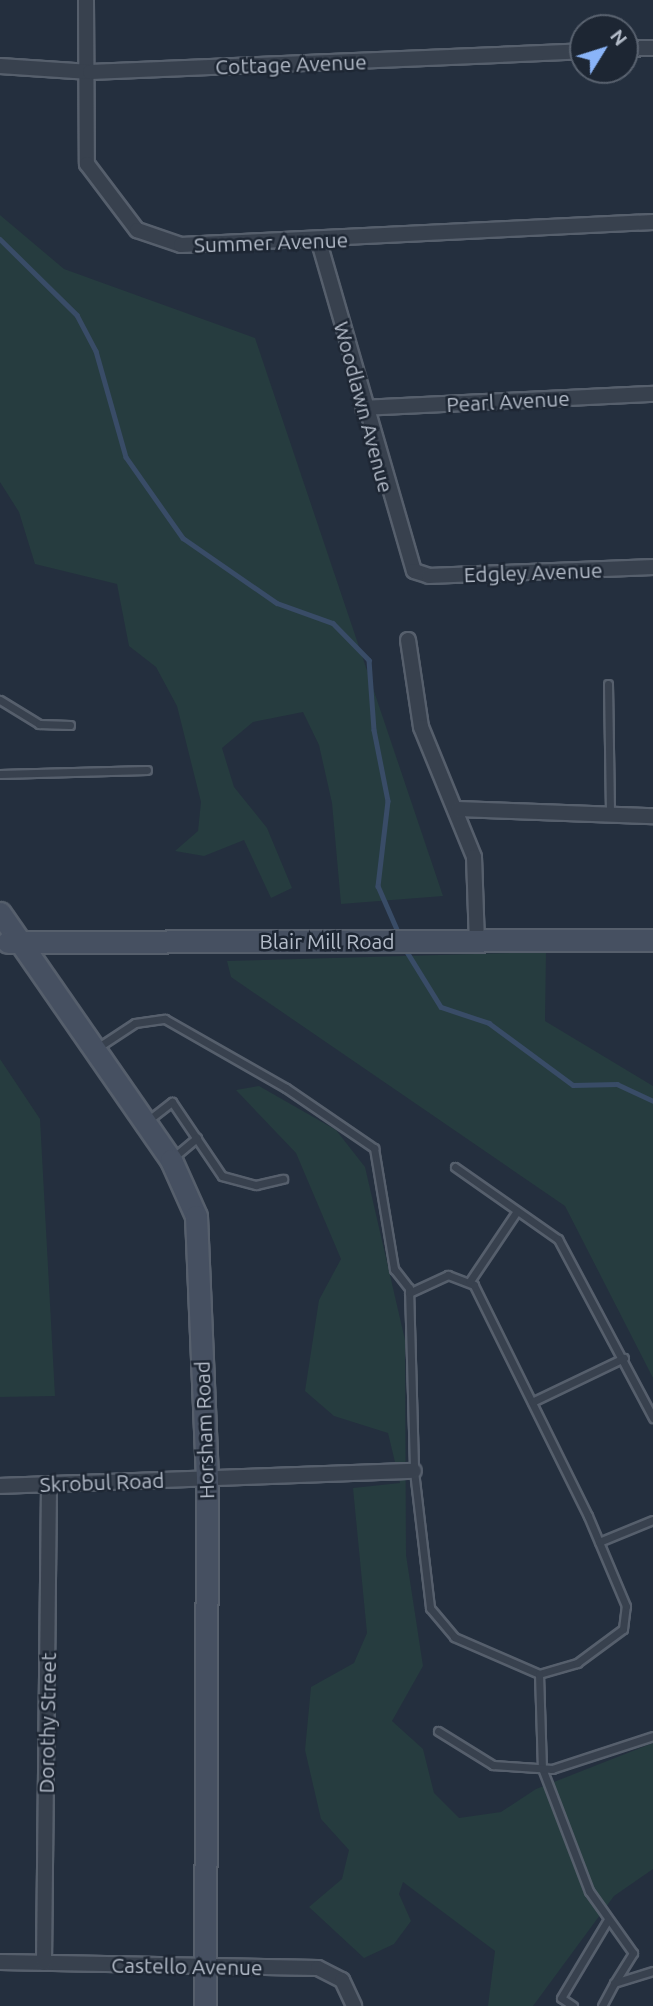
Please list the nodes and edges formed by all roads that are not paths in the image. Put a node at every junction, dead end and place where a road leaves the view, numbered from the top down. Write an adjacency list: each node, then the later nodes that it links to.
1 (86, 0): 4 (street, Summer Avenue)
2 (569, 52): 4 (street, Cottage Avenue)
3 (0, 66): 4 (street, Cottage Avenue)
4 (90, 72): 6 (street, Summer Avenue)
5 (653, 222): 6 (street, Summer Avenue)
6 (319, 242): 8 (street, Woodlawn Avenue)
7 (653, 394): 8 (street, Pearl Avenue)
8 (363, 408): 10 (street, Woodlawn Avenue)
9 (653, 567): 10 (street, Edgley Avenue)
10 (414, 571)
11 (408, 640): 17 (street)
12 (608, 684): 18 (lane)
13 (0, 700): 14 (lane)
14 (70, 725)
15 (147, 770): 16 (lane)
16 (0, 774)
17 (458, 809): 18 (street); 23 (street)
18 (610, 814): 19 (street)
19 (653, 816)
20 (0, 913): 22 (street, Horsham Road)
21 (653, 940): 23 (street, Blair Mill Road)
22 (8, 942): 23 (street, Blair Mill Road); 24 (street, Horsham Road)
23 (477, 944)
24 (93, 1051): 25 (street, Horsham Road); 32 (lane)
25 (145, 1122): 26 (lane); 27 (street, Horsham Road)
26 (197, 1139): 27 (lane); 29 (lane)
27 (171, 1160): 37 (street, Horsham Road)
28 (455, 1167): 30 (lane)
29 (283, 1179)
30 (517, 1211): 31 (lane); 33 (lane)
31 (470, 1281): 32 (lane); 34 (lane)
32 (409, 1293): 36 (lane)
33 (624, 1358): 34 (lane); 35 (lane)
34 (531, 1402): 41 (lane)
35 (653, 1418)
36 (414, 1471): 37 (street, Skrobul Road); 42 (lane)
37 (207, 1478): 38 (street, Skrobul Road); 49 (street, Horsham Road)
38 (49, 1484): 39 (street, Skrobul Road); 48 (street, Dorothy Street)
39 (0, 1486)
40 (653, 1520): 41 (lane)
41 (599, 1542): 42 (lane)
42 (539, 1674): 45 (lane)
43 (438, 1731): 45 (lane)
44 (653, 1737): 45 (lane)
45 (542, 1768): 46 (lane)
46 (607, 1921): 51 (lane); 54 (lane)
47 (0, 1962): 48 (street, Castello Avenue)
48 (44, 1963): 49 (street, Castello Avenue)
49 (204, 1968): 52 (street, Horsham Road); 53 (street, Castello Avenue)
50 (653, 1971): 51 (lane)
51 (614, 1983): 55 (lane)
52 (205, 2006)
53 (354, 2006)
54 (573, 2006)
55 (602, 2006)

